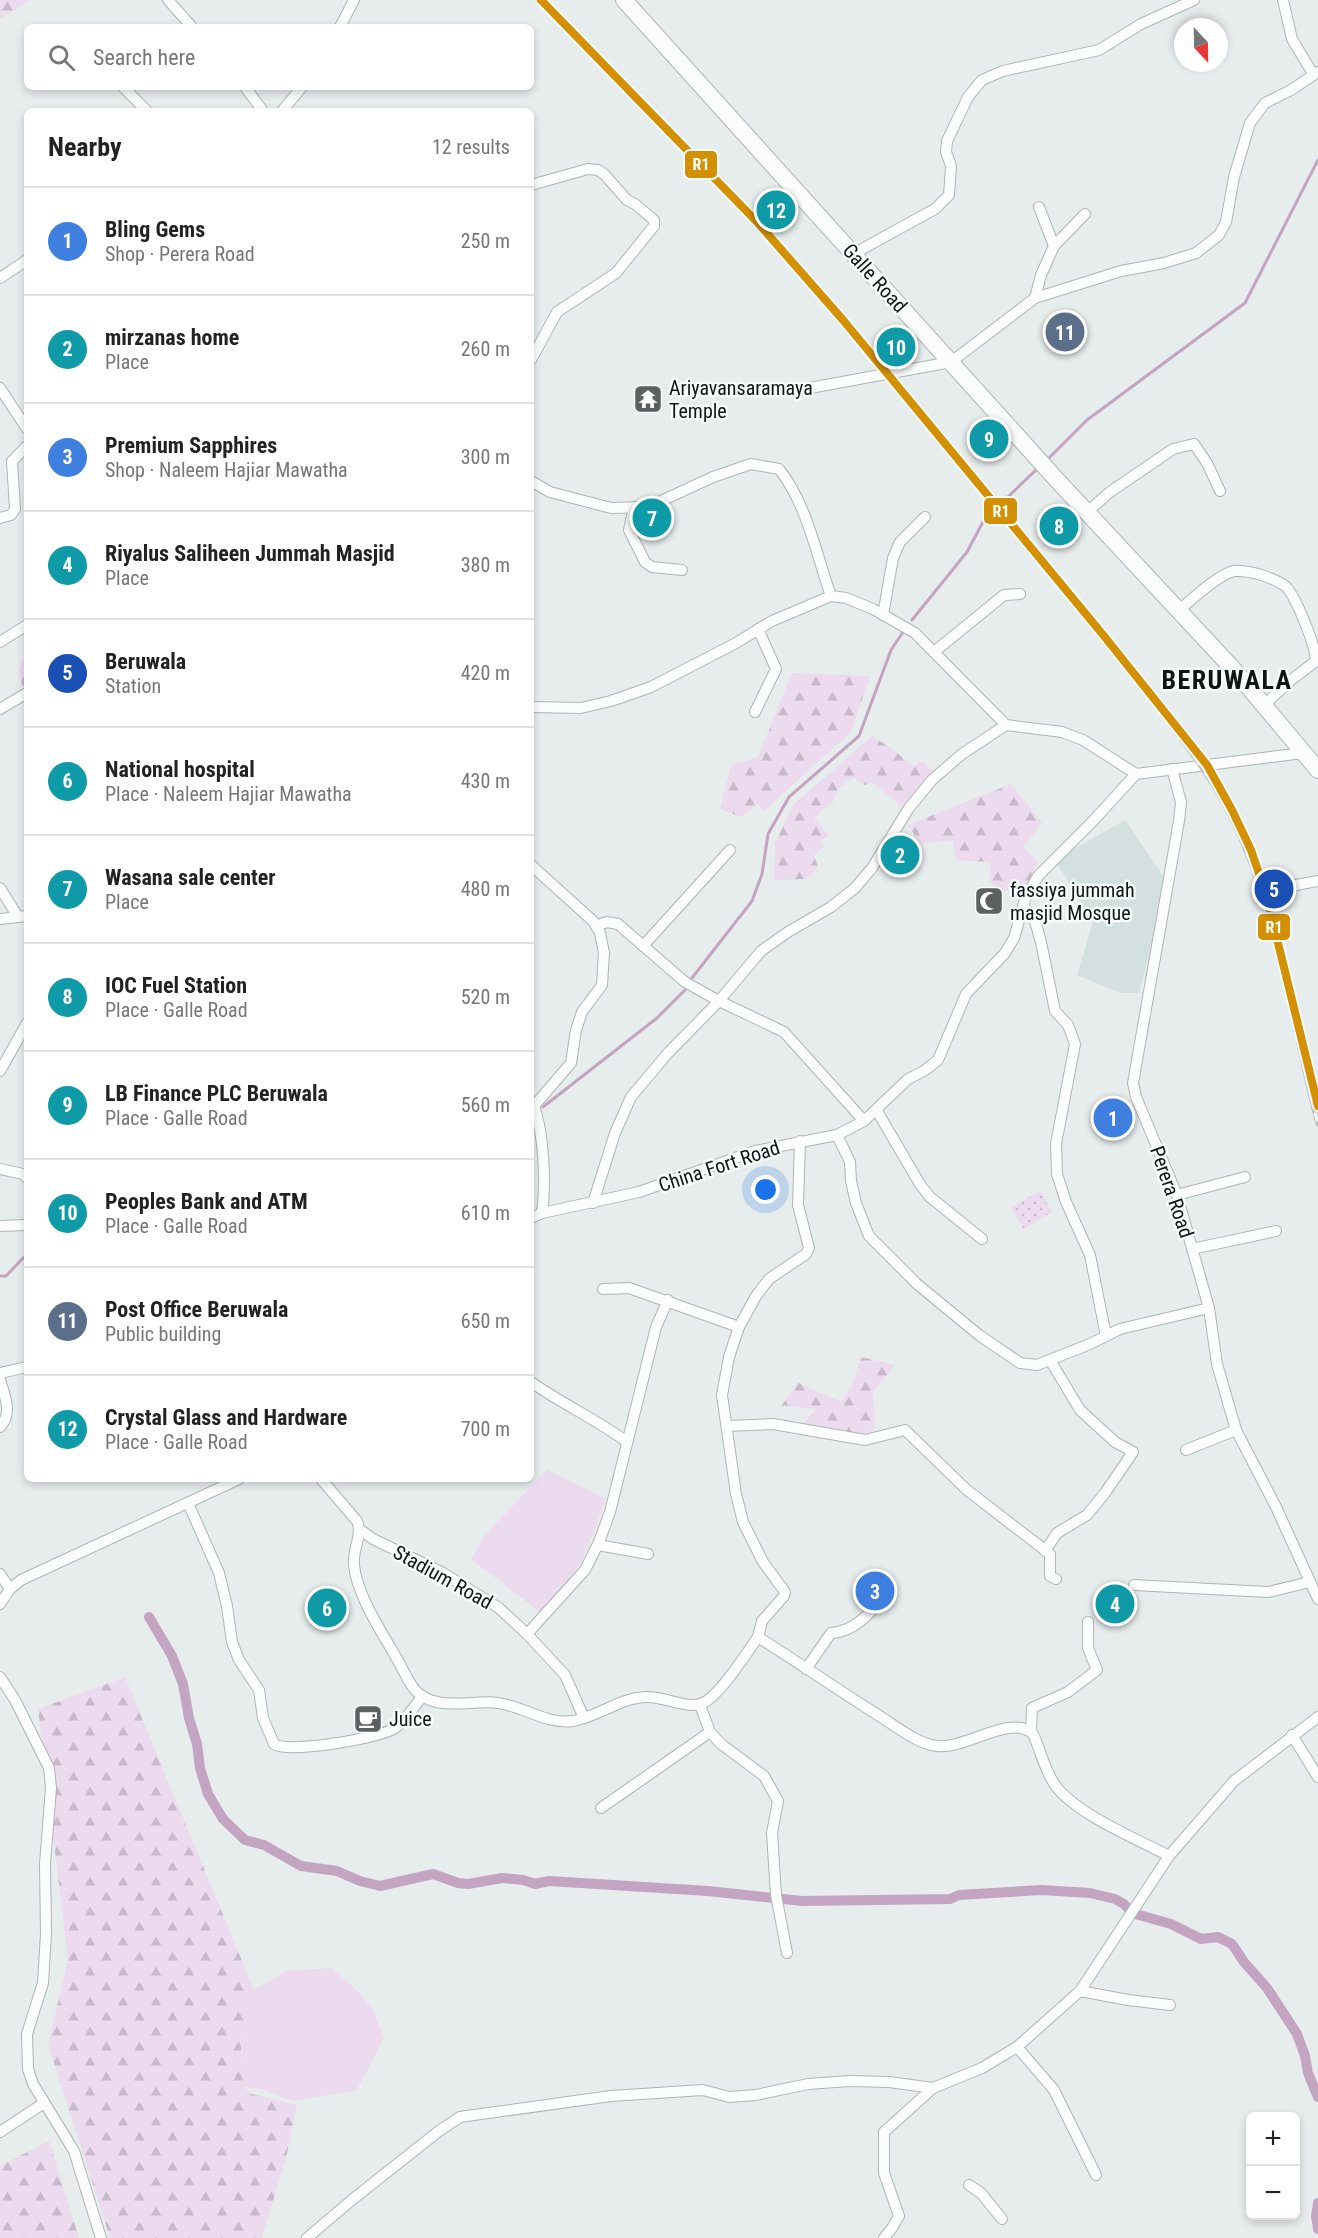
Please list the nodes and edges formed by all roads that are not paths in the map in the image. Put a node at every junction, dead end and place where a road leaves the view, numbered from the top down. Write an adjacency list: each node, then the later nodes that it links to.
1 (168, 0): 6 (street)
2 (354, 0): 7 (street)
3 (624, 0): 19 (highway, Galle Road)
4 (1194, 0): 19 (street)
5 (1283, 0): 8 (street)
6 (189, 24)
7 (342, 24)
8 (1316, 73): 22 (street)
9 (126, 90): 12 (street)
10 (247, 90): 13 (street)
11 (300, 90): 14 (street)
12 (144, 108)
13 (261, 108)
14 (284, 108)
15 (534, 184): 23 (street)
16 (1039, 207): 18 (street)
17 (1085, 214): 18 (street)
18 (1054, 246): 22 (street)
19 (853, 254): 24 (highway, Galle Road)
20 (24, 262): 21 (street)
21 (0, 278)
22 (1035, 298): 24 (street)
23 (534, 354)
24 (951, 362): 26 (street); 32 (highway, Galle Road)
25 (0, 388): 27 (street)
26 (799, 390)
27 (24, 424)
28 (24, 449): 34 (street)
29 (534, 483): 31 (street)
30 (1220, 491): 32 (street)
31 (634, 507): 35 (street); 37 (street)
32 (1087, 512): 38 (highway, Galle Road)
33 (925, 517): 39 (street)
34 (0, 518)
35 (682, 570)
36 (1020, 594): 43 (street)
37 (831, 596): 39 (street); 41 (street)
38 (1178, 610): 45 (highway, Galle Road); 45 (street)
39 (884, 615): 43 (street)
40 (24, 627): 42 (street)
41 (758, 629): 46 (street); 48 (street)
42 (0, 642)
43 (934, 652): 49 (street)
44 (24, 695): 47 (street)
45 (1264, 705): 50 (highway, Galle Road)
46 (534, 707)
47 (0, 709)
48 (755, 712)
49 (1006, 724): 53 (street); 64 (street)
50 (1303, 753): 51 (street); 52 (highway, Galle Road)
51 (1172, 770): 53 (street); 76 (street, Perera Road)
52 (1318, 770)
53 (1136, 774): 59 (street, China Fort Road)
54 (730, 850): 63 (street)
55 (534, 868): 62 (street)
56 (1318, 880): 57 (street)
57 (1291, 886)
58 (0, 888): 60 (street)
59 (1023, 906): 69 (street, China Fort Road); 89 (street)
60 (22, 916): 61 (street)
61 (0, 919)
62 (596, 926): 63 (street); 67 (street)
63 (643, 946): 64 (street)
64 (719, 1001): 70 (street); 77 (street)
65 (24, 1028): 66 (street)
66 (0, 1071)
67 (534, 1104)
68 (534, 1110): 78 (street)
69 (877, 1111): 70 (street, China Fort Road); 83 (street)
70 (864, 1121): 71 (street, China Fort Road)
71 (837, 1135): 72 (street, China Fort Road); 90 (street)
72 (800, 1142): 77 (street, China Fort Road); 88 (street)
73 (0, 1169): 74 (street)
74 (24, 1175)
75 (1245, 1177): 76 (street)
76 (1178, 1195): 84 (street, Perera Road)
77 (592, 1203): 78 (street, China Fort Road)
78 (542, 1213): 79 (street, China Fort Road)
79 (534, 1217)
80 (0, 1226): 81 (street)
81 (24, 1226)
82 (1276, 1230): 84 (street)
83 (982, 1239)
84 (1192, 1249): 87 (street, Perera Road)
85 (603, 1288): 86 (street)
86 (668, 1300): 88 (street); 98 (street)
87 (1209, 1308): 89 (street); 97 (street, Perera Road)
88 (739, 1327): 95 (street)
89 (1106, 1336): 90 (street)
90 (1050, 1359): 105 (street)
91 (24, 1368): 92 (street)
92 (0, 1373)
93 (0, 1380): 96 (street)
94 (534, 1384): 98 (street)
95 (727, 1426): 105 (street); 117 (street)
96 (0, 1427)
97 (1236, 1430): 99 (street); 109 (street, Perera Road)
98 (627, 1442): 104 (street)
99 (1186, 1450)
100 (233, 1482): 102 (street)
101 (324, 1482): 103 (street)
102 (188, 1503): 112 (street); 120 (street)
103 (359, 1529): 116 (street, Stadium Road); 120 (street)
104 (598, 1545): 106 (street); 116 (street)
105 (1045, 1551): 108 (street)
106 (648, 1554)
107 (0, 1574): 112 (street)
108 (1056, 1579)
109 (1310, 1582): 110 (street); 113 (street, Perera Road)
110 (1134, 1585)
111 (889, 1586): 118 (street)
112 (10, 1589): 114 (street)
113 (1318, 1599)
114 (0, 1604)
115 (1088, 1622): 124 (street)
116 (527, 1634): 123 (street, Stadium Road)
117 (758, 1637): 118 (street); 121 (street)
118 (806, 1669): 124 (street)
119 (0, 1677): 135 (street)
120 (423, 1696): 123 (street)
121 (700, 1705): 123 (street); 125 (street)
122 (1318, 1717): 126 (street)
123 (584, 1718)
124 (1031, 1731): 129 (street)
125 (710, 1732): 128 (street); 130 (street)
126 (1292, 1735): 127 (street); 129 (street)
127 (1318, 1777)
128 (600, 1808)
129 (1169, 1856): 131 (street)
130 (788, 1953)
131 (1080, 1991): 132 (street); 133 (street)
132 (1170, 2005)
133 (1017, 2047): 134 (street); 137 (street)
134 (933, 2088): 141 (street); 142 (street)
135 (44, 2103): 136 (street); 140 (street)
136 (0, 2132)
137 (1096, 2175)
138 (969, 2185): 139 (street)
139 (1002, 2219)
140 (101, 2238)
141 (308, 2238)
142 (884, 2238)

